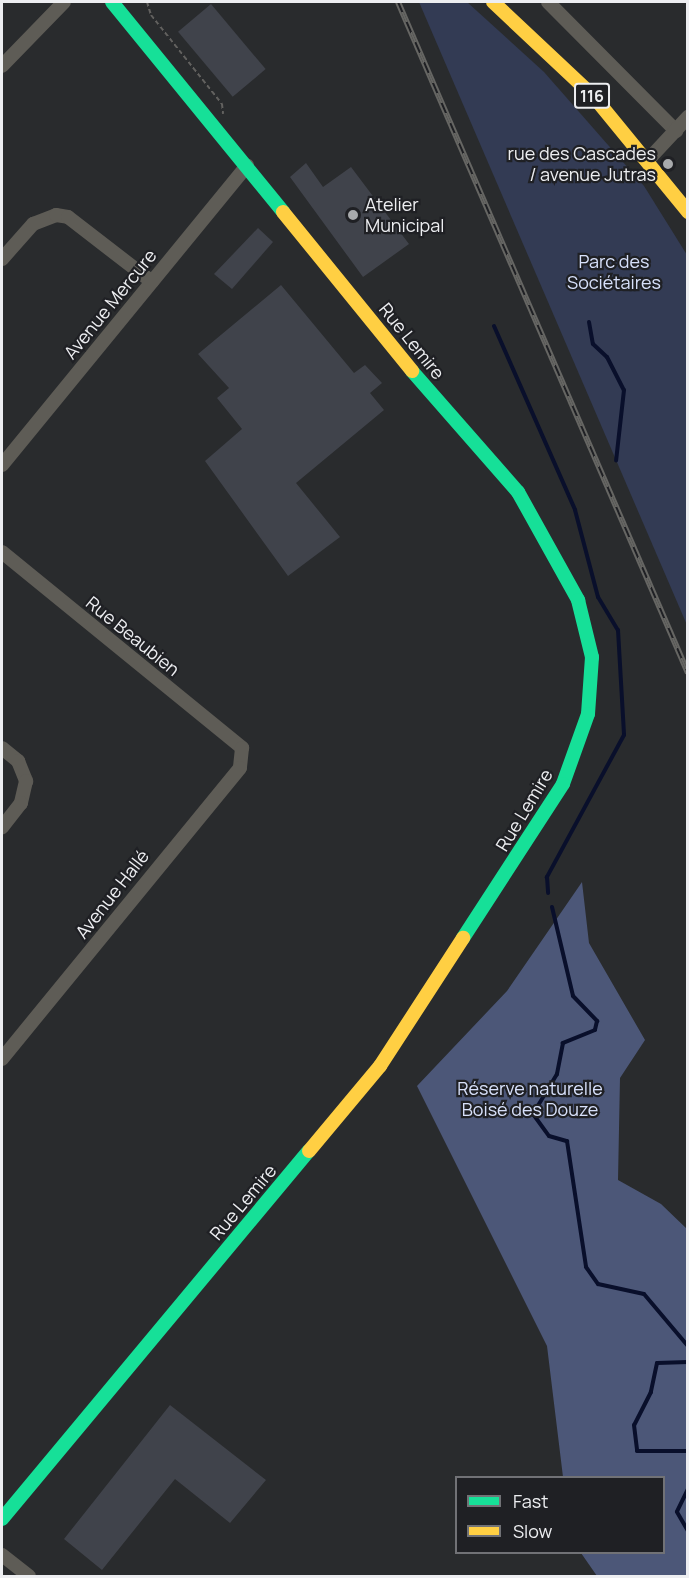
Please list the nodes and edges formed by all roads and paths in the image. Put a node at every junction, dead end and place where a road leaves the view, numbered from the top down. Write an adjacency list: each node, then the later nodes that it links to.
1 (64, 2): 6 (street)
2 (112, 2): 8 (street, Rue Lemire)
3 (147, 2): 8 (path)
4 (494, 2): 10 (street, 116)
5 (548, 2): 9 (street)
6 (2, 66)
7 (687, 117): 9 (street)
8 (216, 129): 11 (street, Rue Lemire)
9 (676, 131): 10 (street)
10 (648, 160): 12 (street, 116)
11 (247, 166): 14 (street, Avenue Mercure); 21 (street, Rue Lemire)
12 (687, 212)
13 (2, 259): 14 (street)
14 (152, 282): 15 (street, Avenue Mercure)
15 (2, 465)
16 (2, 552): 18 (street, Rue Beaubien)
17 (2, 748): 19 (street)
18 (242, 748): 20 (street, Avenue Hallé)
19 (2, 827)
20 (2, 1059)
21 (2, 1519)
22 (2, 1555): 23 (street)
23 (29, 1576)

